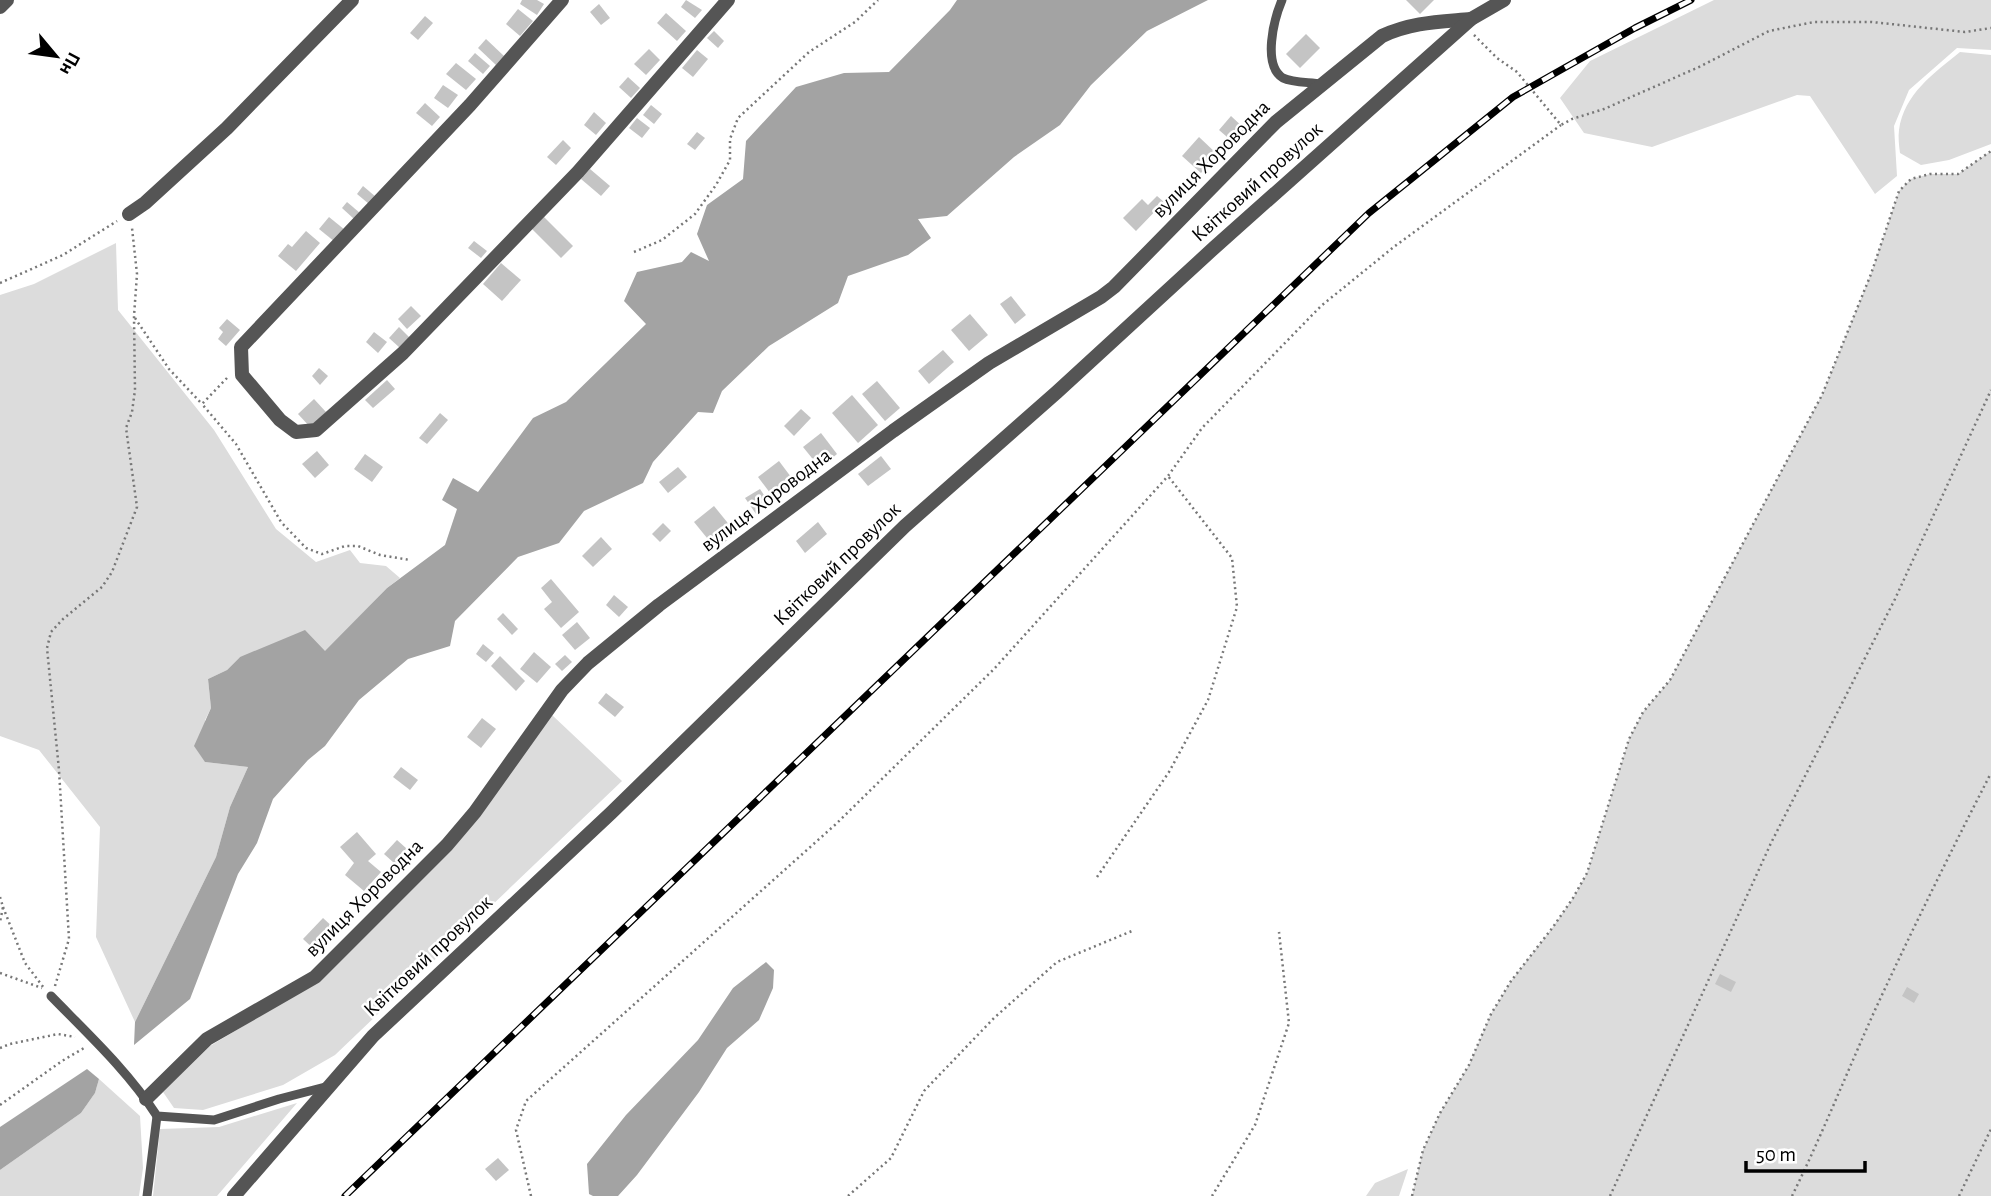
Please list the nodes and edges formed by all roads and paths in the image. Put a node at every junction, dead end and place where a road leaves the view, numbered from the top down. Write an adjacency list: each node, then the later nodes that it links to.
1 (7, 0): 8 (street)
2 (352, 0): 14 (street)
3 (562, 0): 18 (street)
4 (728, 0): 18 (street)
5 (878, 0): 15 (path)
6 (1282, 0): 11 (lane)
7 (1504, 0): 9 (street, Квітковий провулок)
8 (0, 8)
9 (1468, 22): 11 (street, вулиця Хороводна); 12 (path); 34 (street, Квітковий провулок)
10 (1991, 28): 12 (path)
11 (1321, 84): 35 (street, вулиця Хороводна)
12 (1561, 125): 21 (path)
13 (1991, 151): 44 (path)
14 (129, 214): 16 (path); 17 (path)
15 (634, 252)
16 (0, 283)
17 (134, 316): 20 (path); 31 (path)
18 (241, 363): 20 (path)
19 (1991, 390): 45 (path)
20 (202, 404): 22 (path)
21 (1168, 475): 24 (path); 41 (path)
22 (411, 560)
23 (1991, 773): 46 (path)
24 (1097, 877)
25 (0, 897): 26 (path)
26 (3, 907): 27 (path); 30 (path)
27 (0, 922)
28 (1132, 931): 42 (path)
29 (1279, 932): 43 (path)
30 (0, 973)
31 (51, 996): 32 (lane)
32 (95, 1042): 33 (path); 35 (lane); 36 (path)
33 (0, 1048)
34 (329, 1086): 37 (lane); 40 (street, Квітковий провулок)
35 (146, 1099): 37 (lane)
36 (0, 1105)
37 (157, 1116): 39 (lane)
38 (1991, 1129): 47 (path)
39 (146, 1196)
40 (234, 1196)
41 (531, 1196)
42 (848, 1196)
43 (1212, 1196)
44 (1412, 1196)
45 (1610, 1196)
46 (1792, 1196)
47 (1959, 1196)

